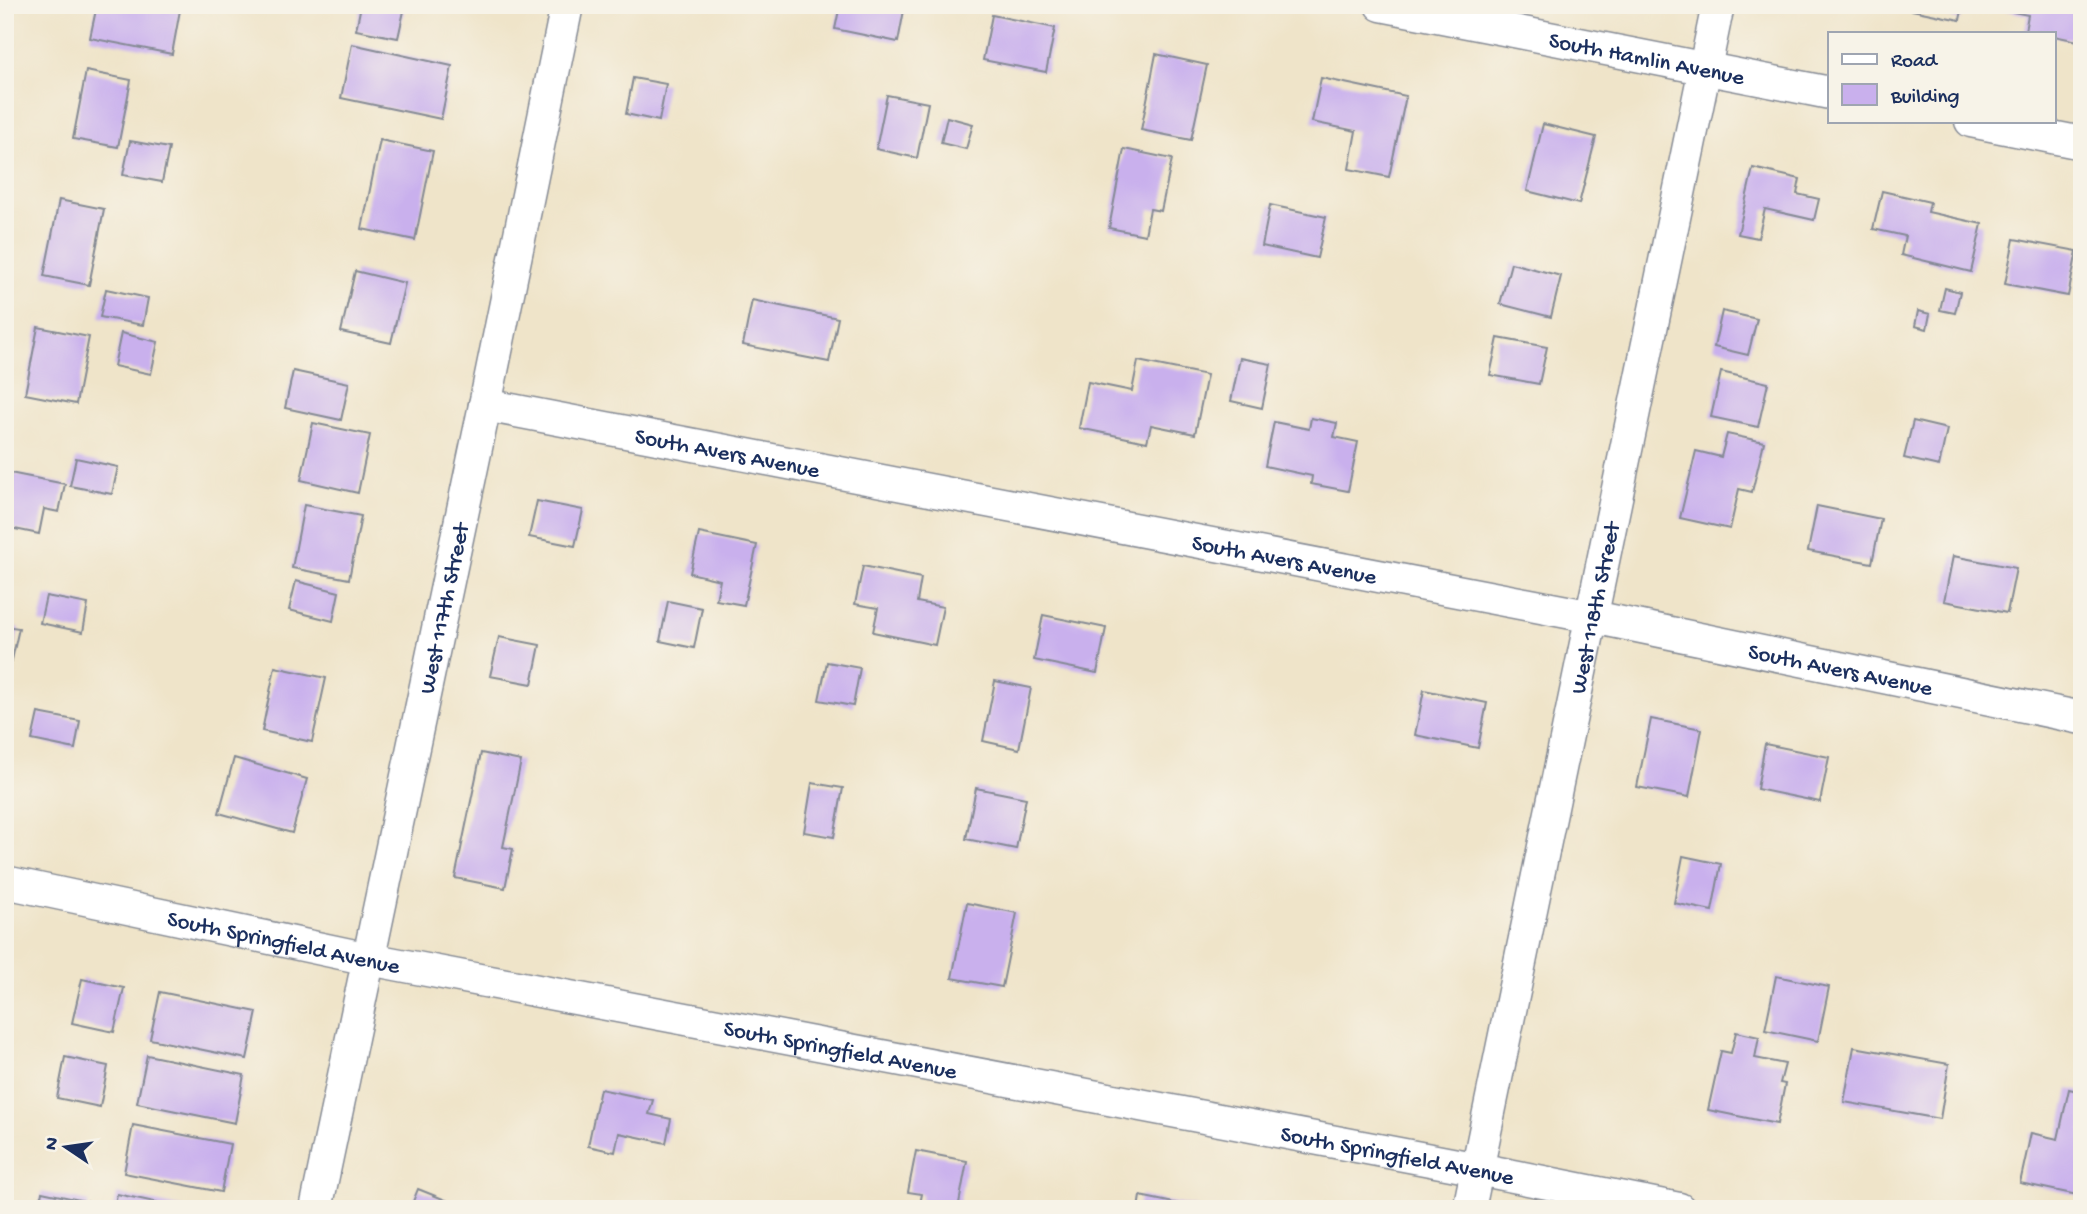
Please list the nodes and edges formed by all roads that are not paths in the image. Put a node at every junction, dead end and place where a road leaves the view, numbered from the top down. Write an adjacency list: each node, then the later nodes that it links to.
1 (567, 5): 8 (street, West 117th Street)
2 (1381, 5): 4 (street, South Hamlin Avenue)
3 (1718, 5): 4 (street, West 118th Street)
4 (1705, 68): 5 (street, South Hamlin Avenue); 9 (street, West 118th Street)
5 (1828, 93)
6 (1976, 122): 7 (street)
7 (2082, 143)
8 (485, 405): 9 (street, South Avers Avenue); 12 (street, West 117th Street)
9 (1593, 617): 10 (street, South Avers Avenue); 13 (street, West 118th Street)
10 (2082, 718)
11 (5, 882): 12 (street, South Springfield Avenue)
12 (369, 959): 13 (street, South Springfield Avenue); 14 (street, West 117th Street)
13 (1478, 1168): 15 (street, West 118th Street); 16 (street, South Springfield Avenue)
14 (316, 1209)
15 (1469, 1209)
16 (1678, 1209)

